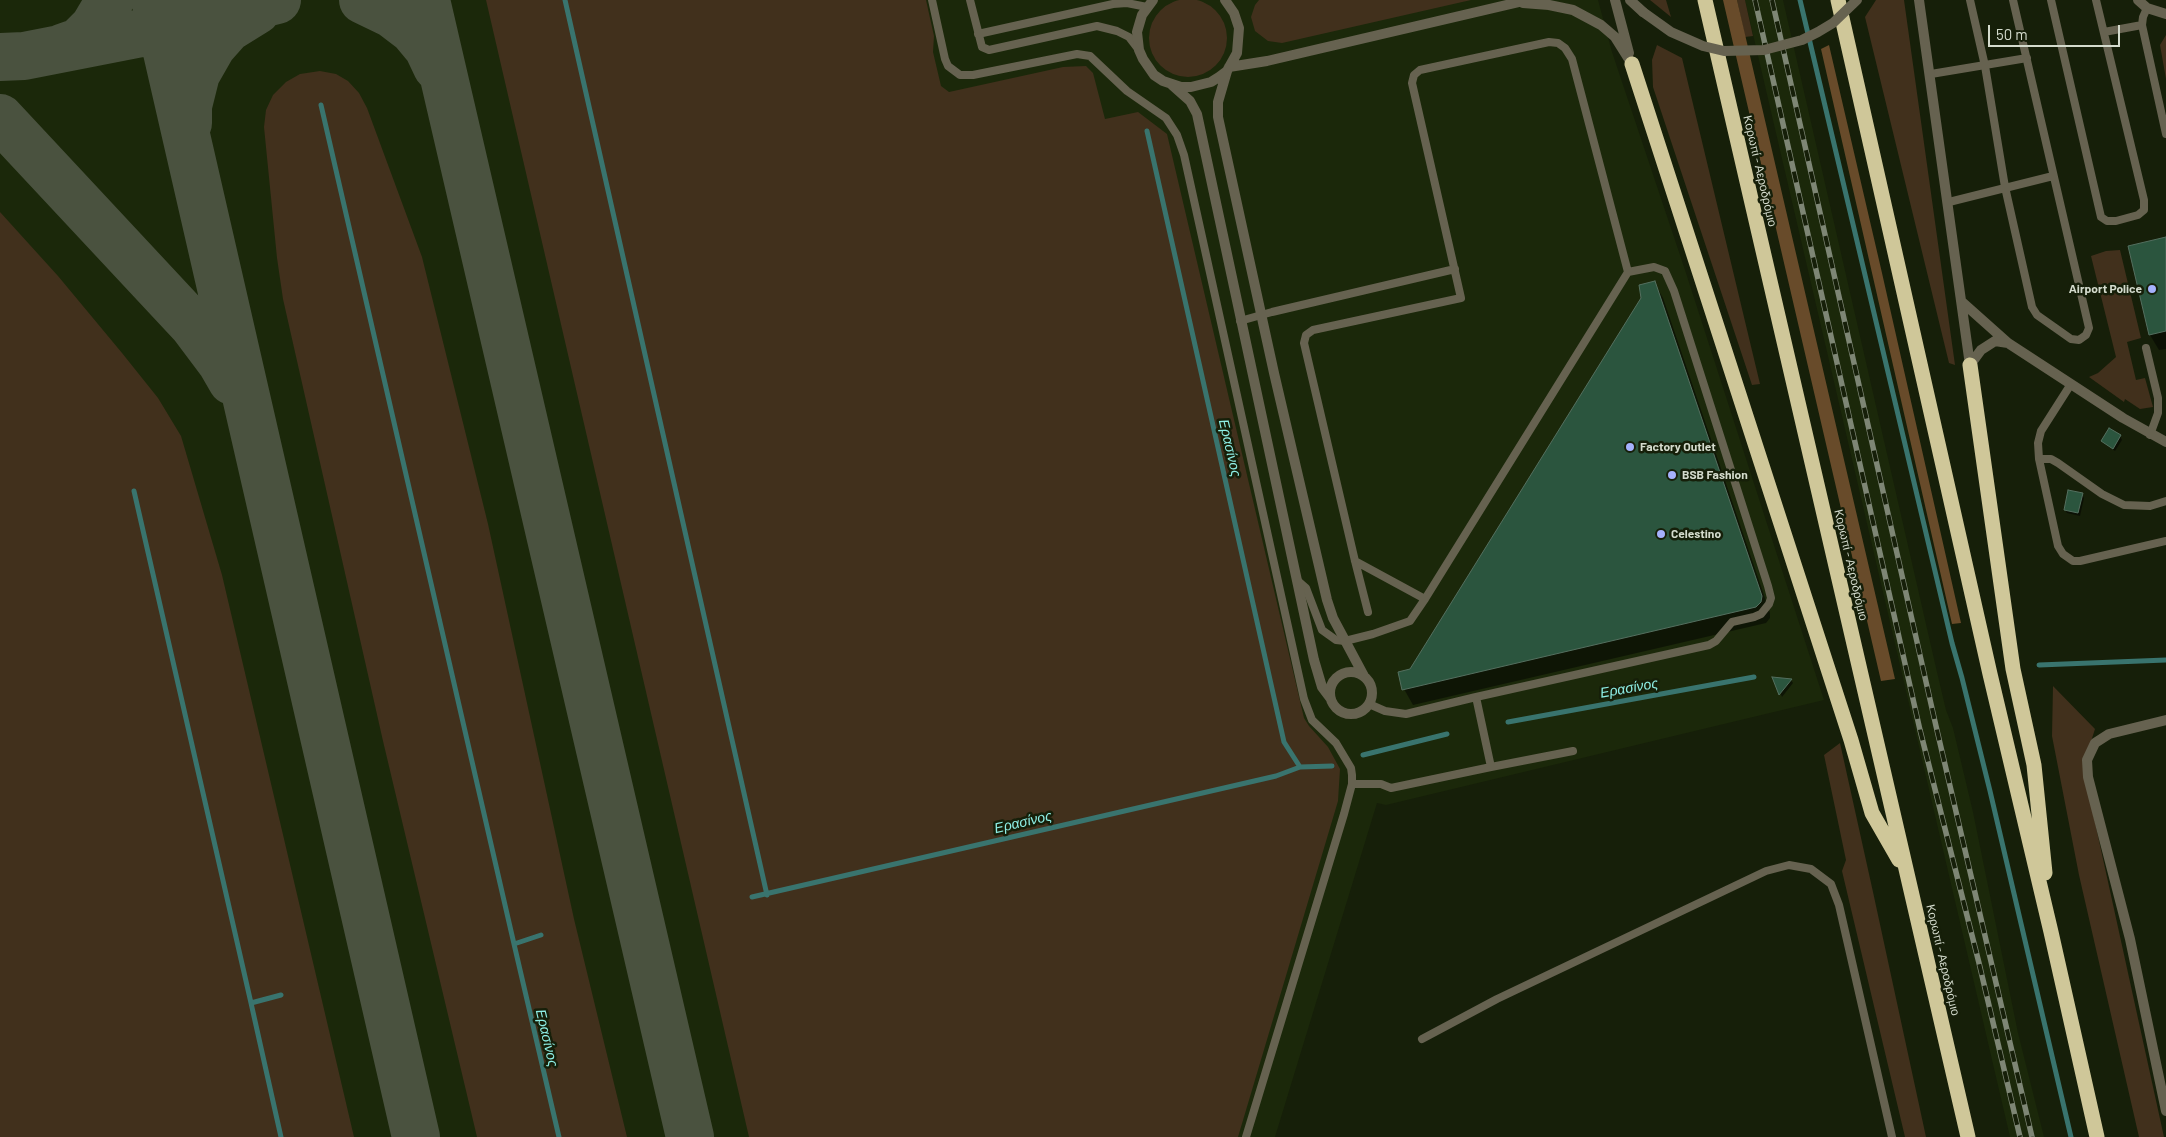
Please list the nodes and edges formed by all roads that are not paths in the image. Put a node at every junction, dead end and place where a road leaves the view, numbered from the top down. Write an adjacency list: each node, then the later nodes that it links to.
1 (932, 0): 59 (lane)
2 (970, 0): 21 (lane)
3 (1225, 0): 26 (street)
4 (1615, 0): 24 (street)
5 (1630, 0): 8 (street, bridge)
6 (1705, 0): 60 (highway, Κορωπί - Αεροδρόμιο)
7 (1838, 0): 61 (highway)
8 (1857, 0)
9 (1919, 0): 27 (street)
10 (1970, 0): 25 (lane)
11 (2013, 0): 23 (lane)
12 (2051, 0): 20 (lane)
13 (2096, 0): 20 (lane)
14 (2138, 0): 17 (street)
15 (1525, 1): 24 (street); 26 (street)
16 (1150, 3): 21 (lane); 22 (street)
17 (2147, 8): 18 (street); 19 (lane)
18 (2166, 14)
19 (2142, 25): 20 (lane); 29 (lane)
20 (2104, 32)
21 (978, 34): 22 (lane)
22 (1139, 50): 28 (street)
23 (2027, 58): 25 (lane); 30 (lane)
24 (1632, 64): 60 (highway)
25 (1985, 66): 27 (lane); 31 (lane)
26 (1228, 69): 28 (street); 36 (street)
27 (1930, 74): 32 (street)
28 (1172, 84): 37 (street)
29 (2166, 134)
30 (2053, 176): 31 (lane); 31 (lane)
31 (2005, 187): 32 (lane)
32 (1949, 202): 35 (street)
33 (1454, 269): 34 (lane); 36 (lane); 47 (lane)
34 (1628, 272): 49 (lane); 53 (lane)
35 (1962, 302): 38 (street); 40 (street)
36 (1262, 314): 37 (lane); 51 (street)
37 (1240, 321): 48 (street)
38 (2008, 343): 40 (street); 41 (street)
39 (2146, 348): 42 (lane)
40 (1970, 365): 61 (highway)
41 (2071, 384): 42 (street); 44 (lane)
42 (2150, 435): 43 (street)
43 (2166, 442)
44 (2040, 459): 45 (lane); 46 (lane)
45 (2166, 501)
46 (2166, 541)
47 (1355, 561): 49 (lane); 50 (lane)
48 (1298, 581): 51 (lane); 54 (street)
49 (1425, 599): 51 (lane)
50 (1368, 612)
51 (1345, 641): 52 (street)
52 (1364, 676): 54 (street); 55 (street)
53 (1476, 698): 55 (lane); 58 (lane)
54 (1331, 699): 55 (street)
55 (1369, 704)
56 (2166, 720): 63 (street)
57 (1573, 751): 58 (lane)
58 (1491, 767): 59 (lane)
59 (1352, 784): 64 (lane)
60 (1908, 876): 66 (highway, Κορωπί - Αεροδρόμιο)
61 (2051, 932): 67 (highway)
62 (1422, 1039): 65 (lane)
63 (2166, 1111)
64 (1246, 1137)
65 (1892, 1137)
66 (1968, 1137)
67 (2097, 1137)

